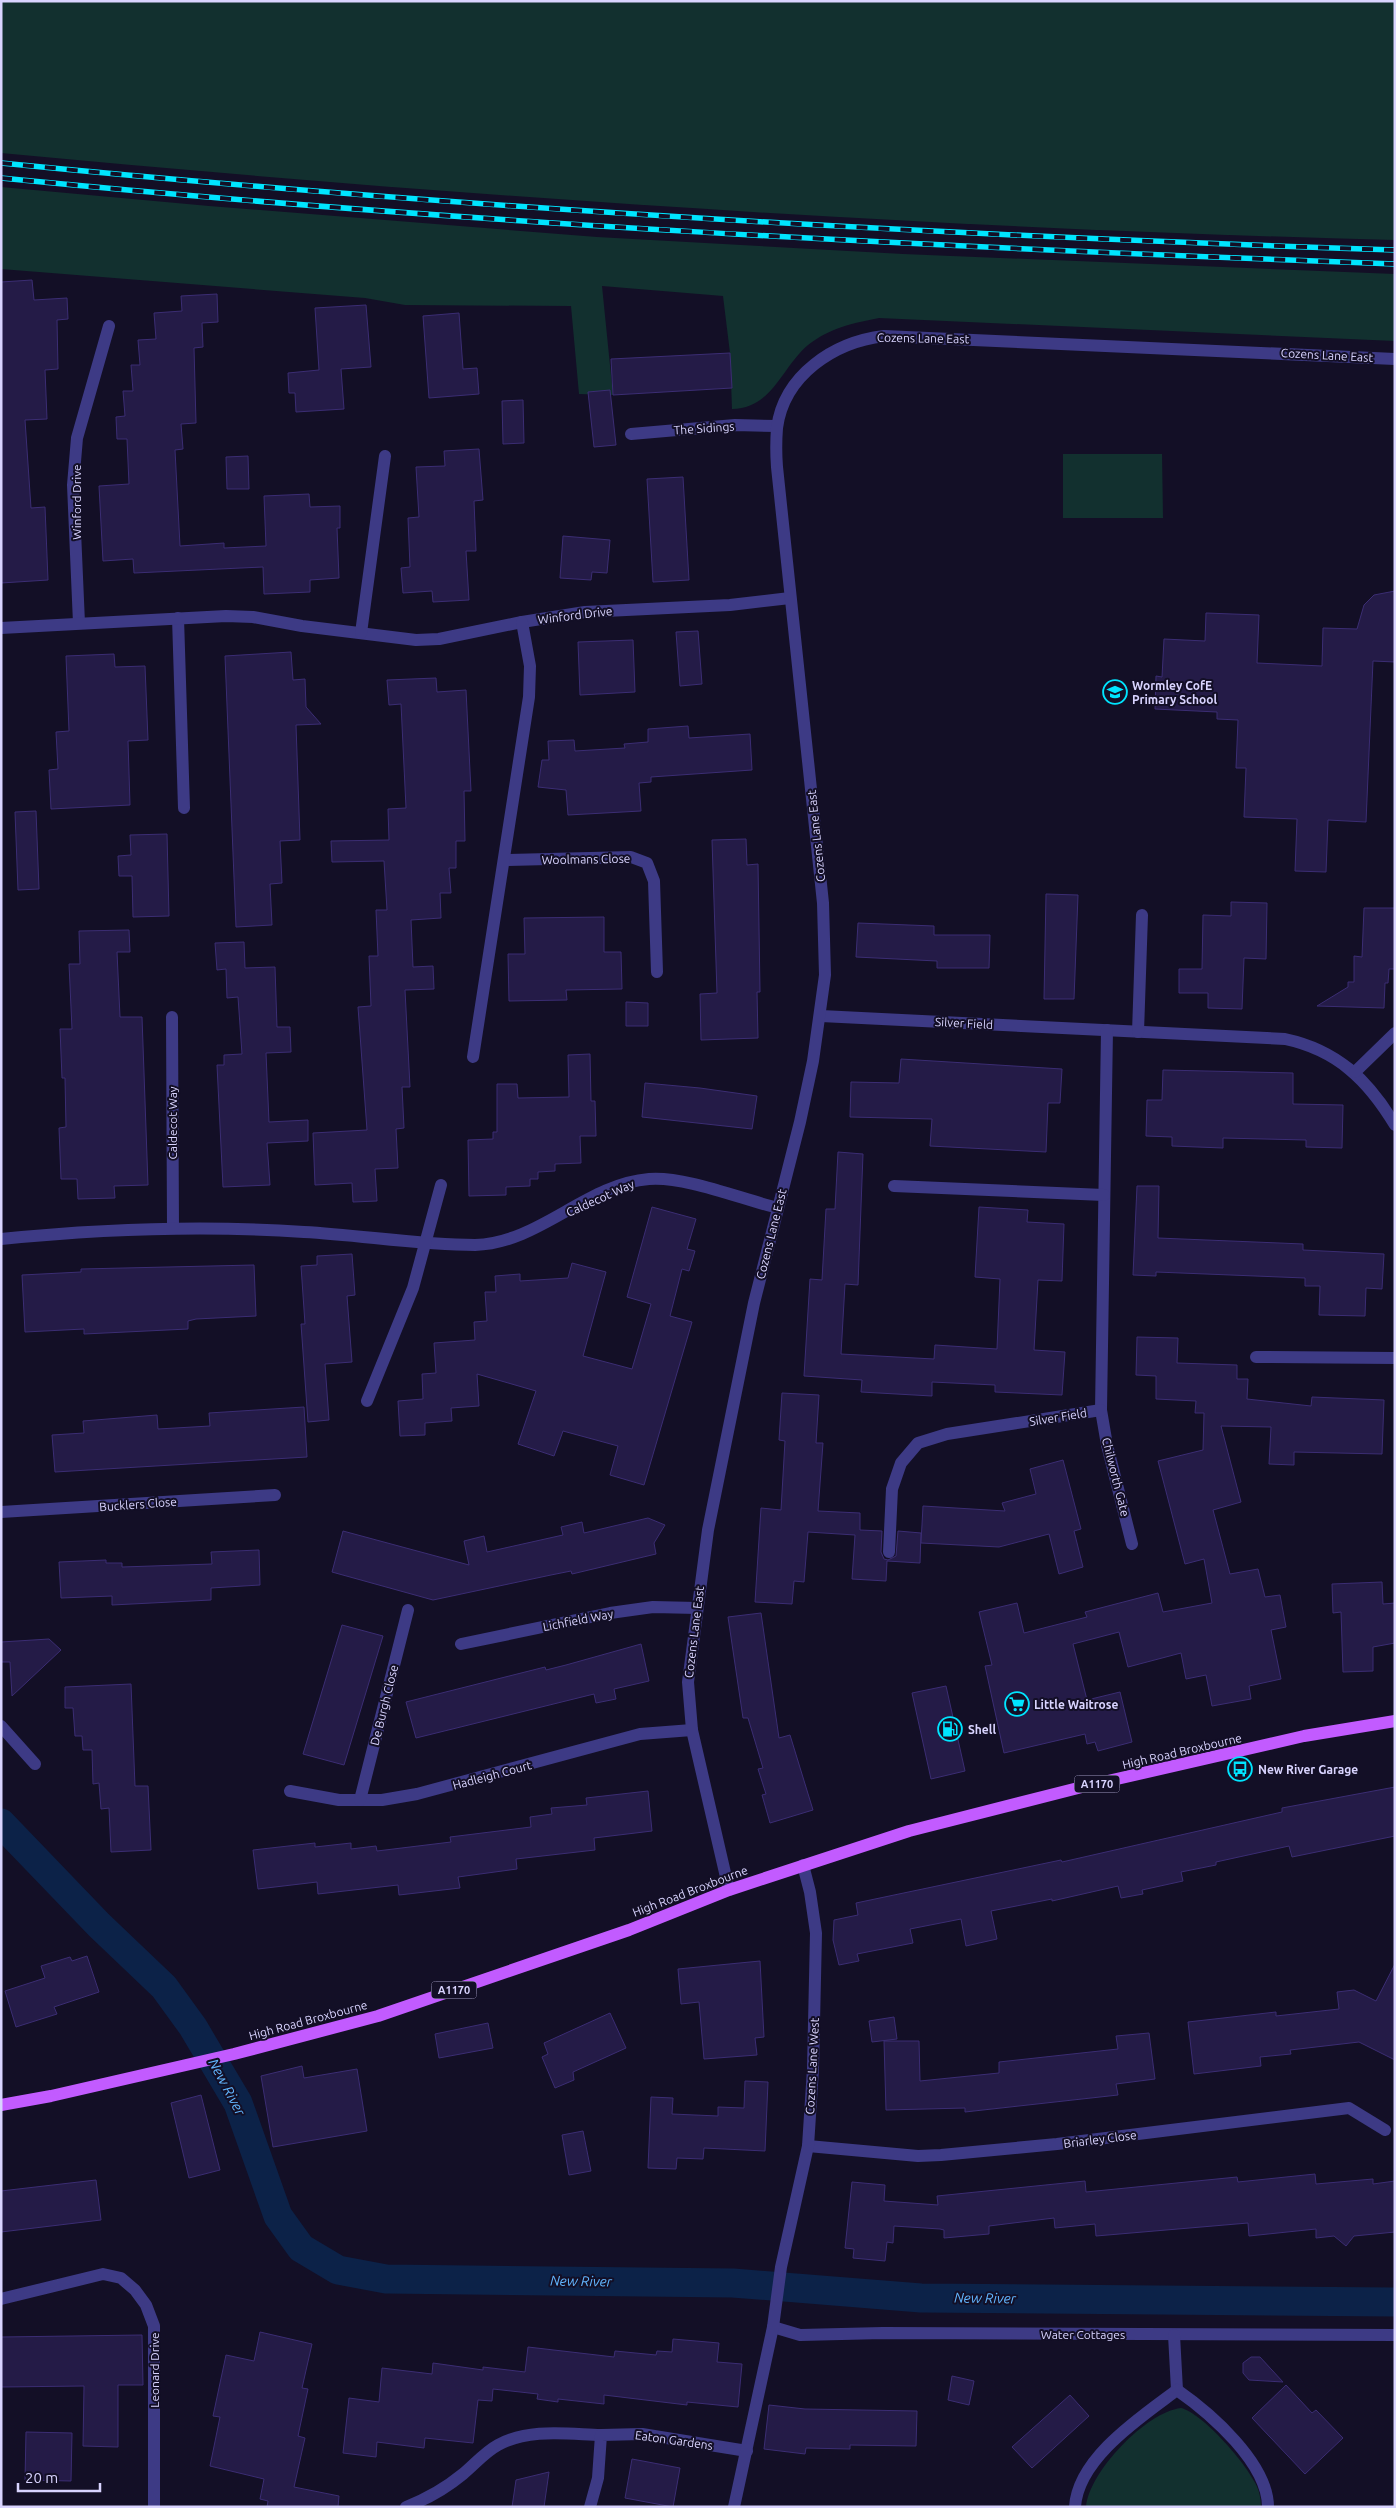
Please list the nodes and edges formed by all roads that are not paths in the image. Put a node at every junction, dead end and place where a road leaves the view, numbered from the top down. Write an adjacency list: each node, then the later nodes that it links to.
1 (108, 326): 9 (street, Winford Drive)
2 (1395, 359): 3 (street, Cozens Lane East)
3 (777, 426): 4 (street, The Sidings); 6 (street, Cozens Lane East)
4 (631, 434)
5 (385, 456): 11 (street)
6 (790, 598): 8 (street, Winford Drive); 16 (street, Cozens Lane East)
7 (178, 618): 9 (street, Winford Drive); 11 (street, Winford Drive); 12 (street)
8 (522, 622): 11 (street, Winford Drive); 13 (street)
9 (79, 623): 10 (street, Winford Drive)
10 (1, 628)
11 (362, 633)
12 (184, 808)
13 (504, 860): 15 (street, Woolmans Close); 21 (street)
14 (1142, 916): 19 (street)
15 (657, 972)
16 (821, 1016): 18 (street, Silver Field); 27 (street, Cozens Lane East)
17 (172, 1017): 28 (street, Caldecot Way)
18 (1107, 1030): 19 (street, Silver Field); 26 (street, Silver Field)
19 (1138, 1032): 22 (street, Silver Field)
20 (1395, 1033): 22 (street)
21 (473, 1056)
22 (1355, 1072): 23 (street, Silver Field)
23 (1395, 1125)
24 (441, 1185): 30 (street)
25 (894, 1186): 26 (street)
26 (1104, 1195): 34 (street, Silver Field)
27 (778, 1208): 30 (street, Caldecot Way); 39 (street, Cozens Lane East)
28 (173, 1228): 29 (street, Caldecot Way); 30 (street, Caldecot Way)
29 (1, 1239)
30 (424, 1242): 33 (street)
31 (1256, 1357): 32 (street)
32 (1395, 1358)
33 (367, 1401)
34 (1102, 1410): 37 (street, Chilworth Gate); 38 (street, Silver Field)
35 (275, 1495): 36 (street, Bucklers Close)
36 (1, 1512)
37 (1132, 1544)
38 (889, 1552)
39 (696, 1608): 41 (street, Lichfield Way); 44 (street, Cozens Lane East)
40 (408, 1610): 47 (street, De Burgh Close)
41 (461, 1644)
42 (1395, 1721): 48 (main road, High Road Broxbourne / A1170)
43 (1, 1726): 45 (street)
44 (692, 1730): 47 (street, Hadleigh Court); 49 (street, Cozens Lane East)
45 (35, 1764)
46 (290, 1791): 47 (street, Hadleigh Court)
47 (360, 1800)
48 (803, 1865): 49 (main road, High Road Broxbourne / A1170); 52 (street, Cozens Lane West)
49 (729, 1890): 50 (main road, High Road Broxbourne / A1170)
50 (1, 2105)
51 (1385, 2130): 52 (street, Briarley Close)
52 (808, 2146): 54 (street, Cozens Lane West)
53 (1, 2299): 60 (street, Leonard Drive)
54 (774, 2327): 55 (street, Water Cottages); 59 (street)
55 (1174, 2335): 56 (street, Water Cottages); 57 (street)
56 (1395, 2335)
57 (1177, 2390): 64 (street); 65 (street)
58 (601, 2436): 59 (street, Eaton Gardens); 61 (street, Eaton Gardens); 62 (street)
59 (747, 2450): 63 (street)
60 (154, 2507)
61 (406, 2507)
62 (590, 2507)
63 (734, 2507)
64 (1075, 2507)
65 (1268, 2507)

